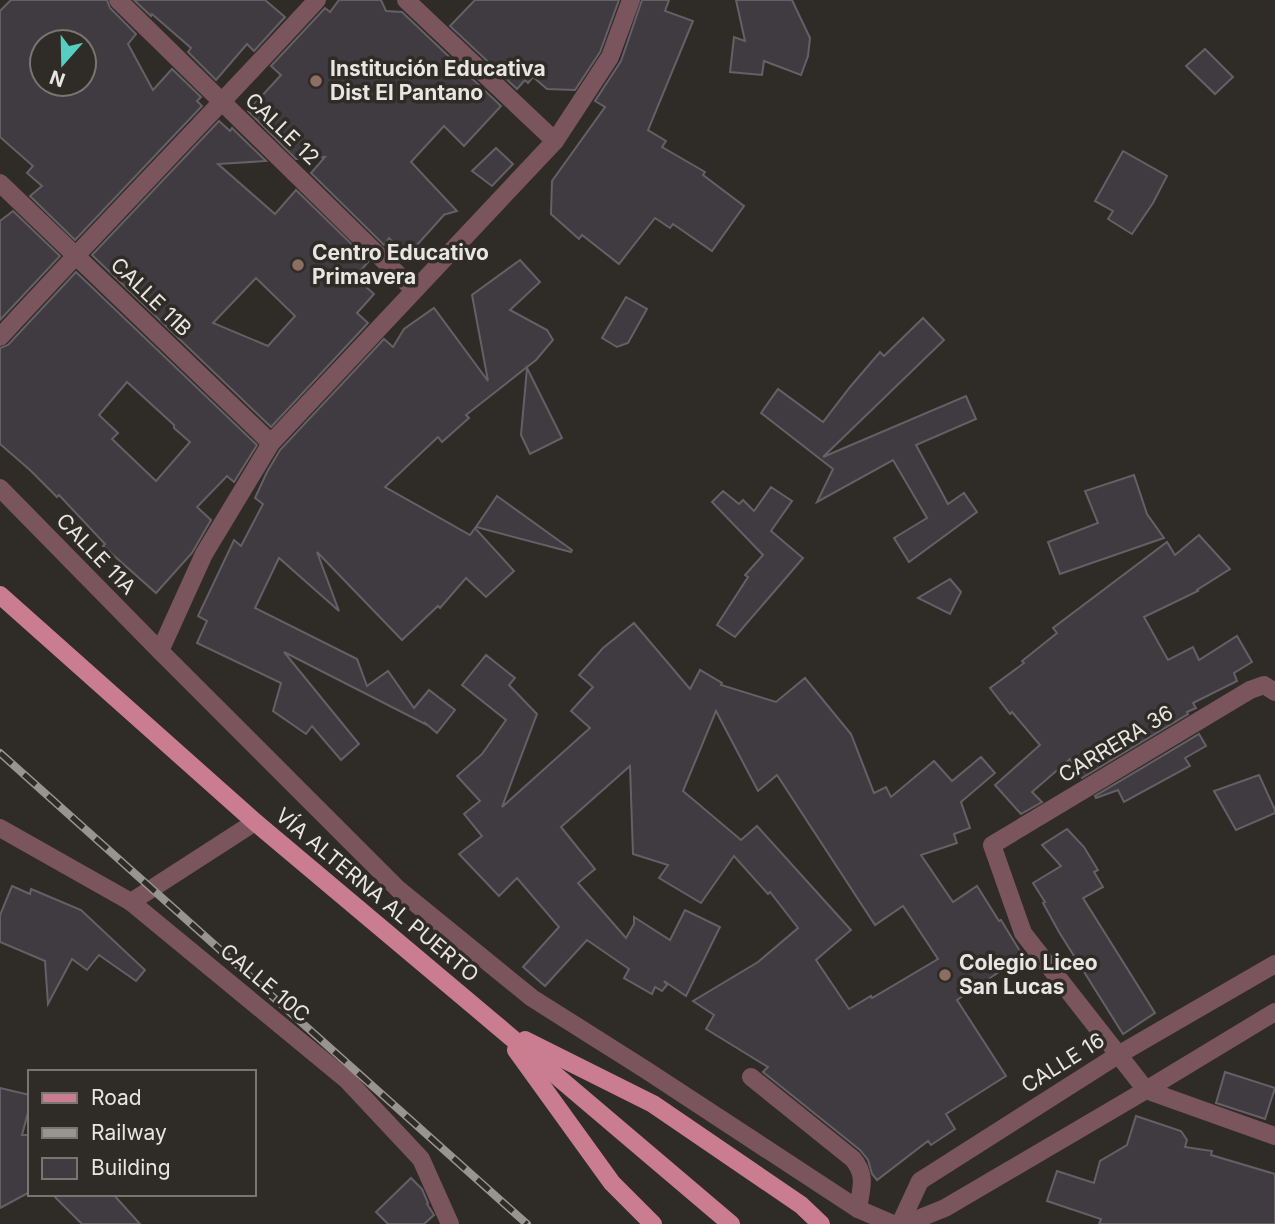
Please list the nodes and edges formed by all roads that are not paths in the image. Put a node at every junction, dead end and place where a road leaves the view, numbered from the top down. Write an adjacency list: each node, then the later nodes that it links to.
1 (118, 0): 5 (street, CALLE 12)
2 (317, 0): 5 (street)
3 (406, 0): 6 (street)
4 (631, 0): 6 (street)
5 (223, 102): 8 (street); 9 (street, CALLE 12)
6 (555, 141): 9 (street)
7 (0, 183): 8 (street, CALLE 11B)
8 (75, 256): 10 (street); 11 (street, CALLE 11B)
9 (414, 290): 11 (street)
10 (0, 337)
11 (271, 443): 14 (street)
12 (0, 488): 14 (street, CALLE 11A)
13 (0, 595): 16 (main road, VÍA ALTERNA AL PUERTO)
14 (160, 652): 26 (street, CALLE 11A)
15 (1270, 688): 22 (street, CARRERA 36)
16 (255, 822): 18 (street); 21 (main road, VÍA ALTERNA AL PUERTO)
17 (0, 828): 18 (street, CALLE 10C)
18 (131, 902): 27 (street, CALLE 10C)
19 (1275, 964): 22 (street, CALLE 16)
20 (1275, 1012): 24 (street, CALLE 16)
21 (500, 1028): 28 (main road); 29 (main road, VÍA ALTERNA AL PUERTO); 30 (main road)
22 (1118, 1055): 24 (street); 32 (street, CALLE 16)
23 (751, 1077): 26 (street)
24 (1146, 1090): 25 (street); 32 (street, CALLE 16)
25 (1275, 1136)
26 (858, 1209): 31 (street, CALLE 11A)
27 (450, 1224)
28 (653, 1224)
29 (731, 1224)
30 (821, 1224)
31 (894, 1224)
32 (902, 1224)

